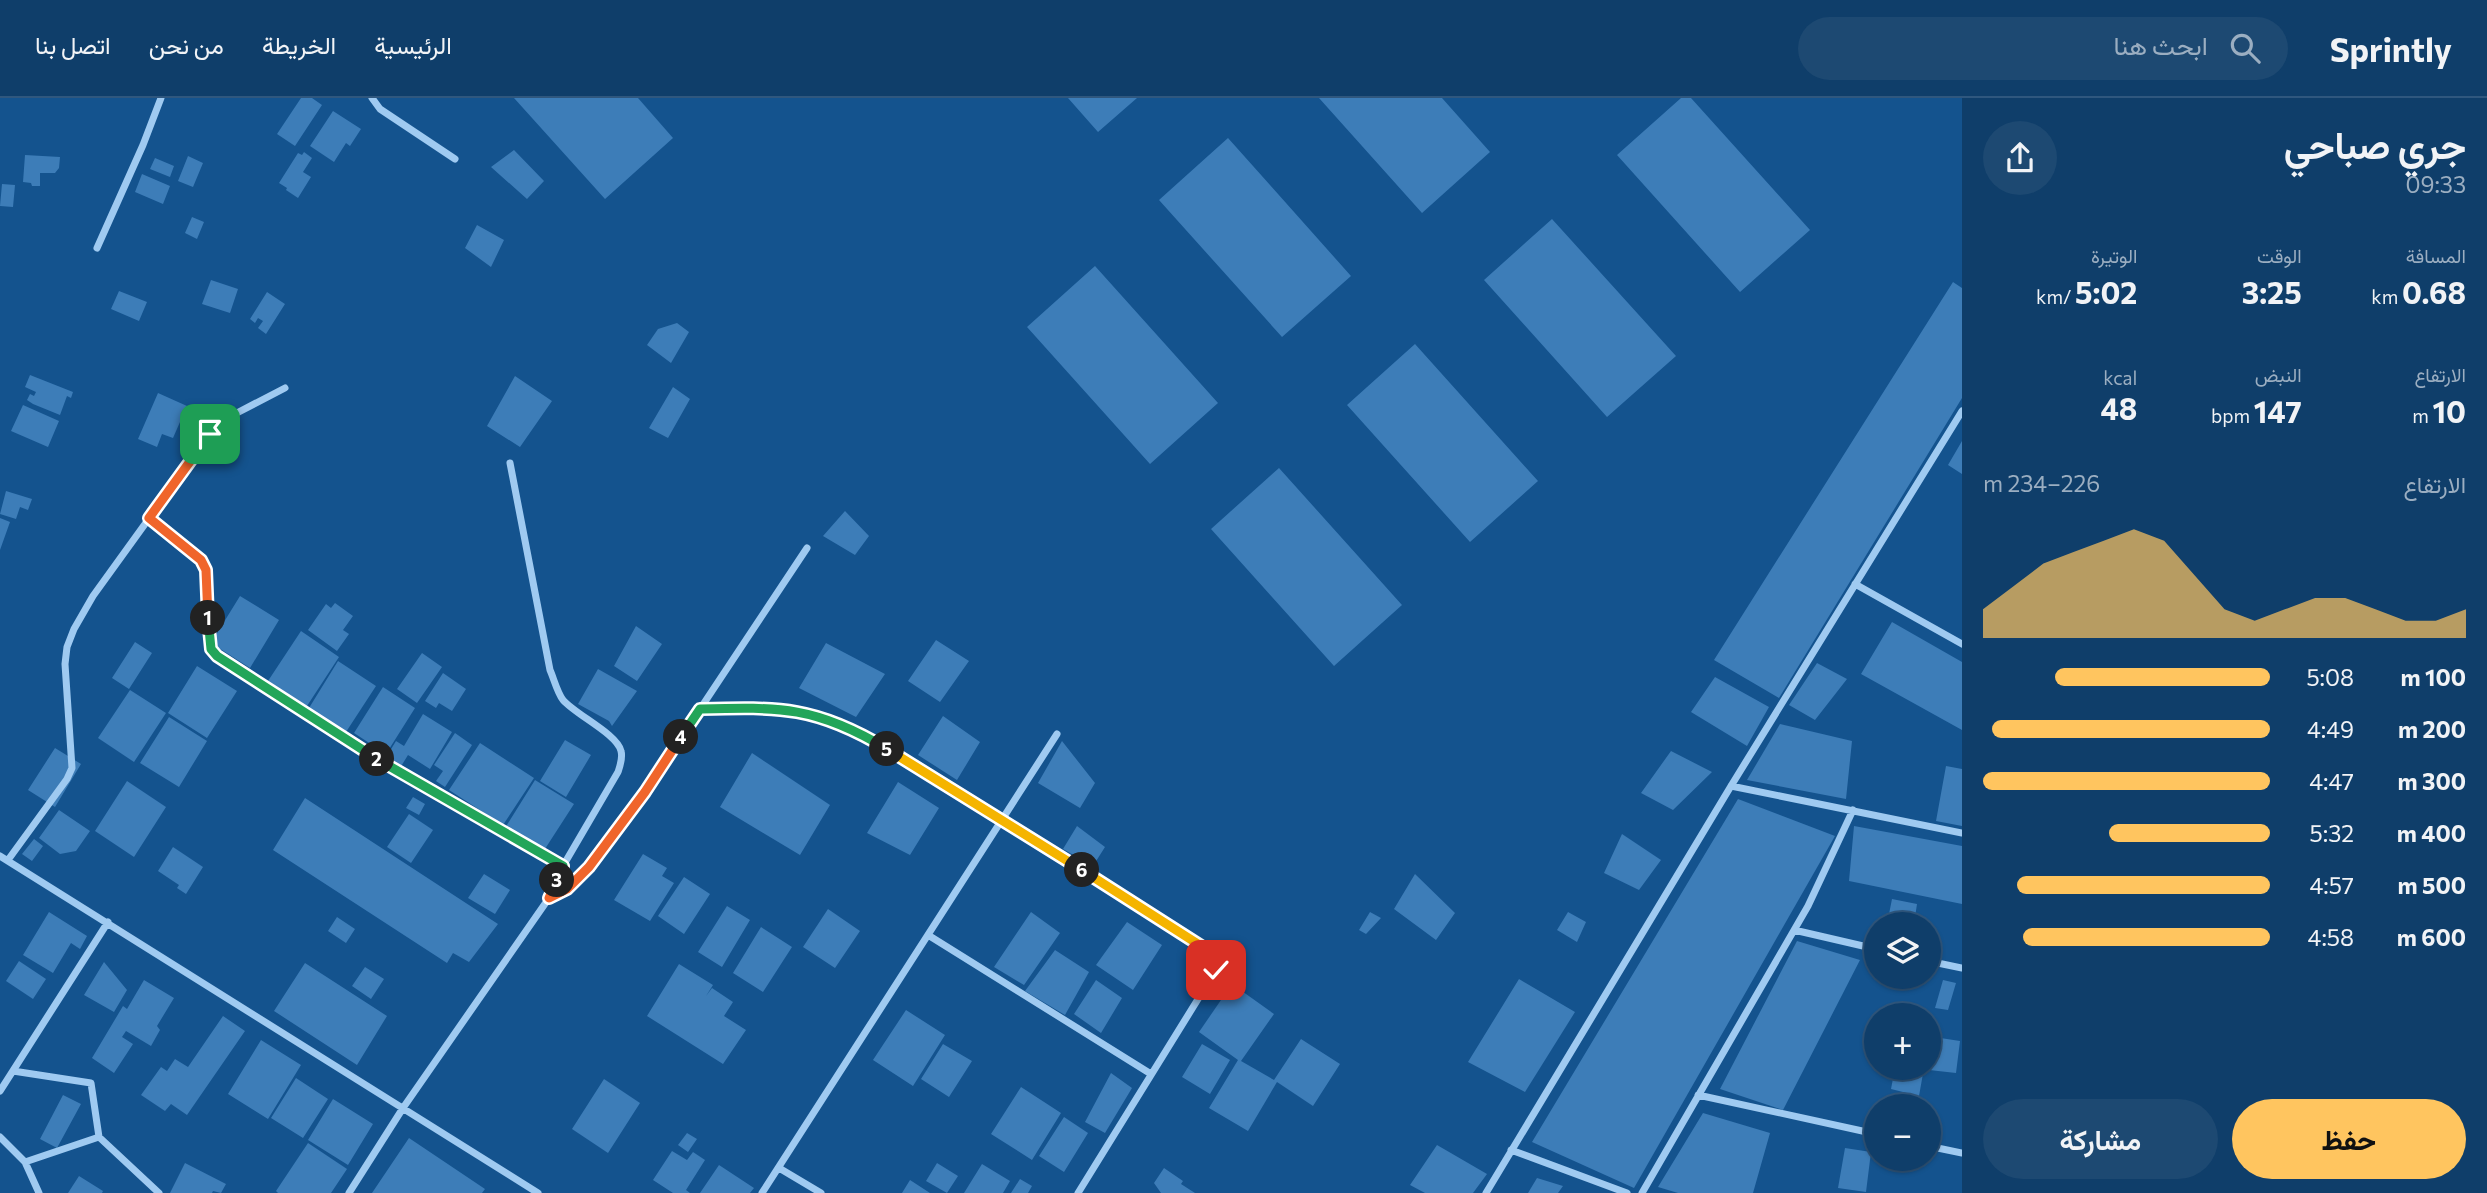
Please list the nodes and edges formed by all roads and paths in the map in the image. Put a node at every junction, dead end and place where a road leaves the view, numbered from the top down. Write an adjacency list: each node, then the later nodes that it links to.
1 (161, 98): 4 (street)
2 (372, 98): 3 (street)
3 (455, 159)
4 (97, 248)
5 (285, 388): 8 (street)
6 (1962, 411): 10 (street)
7 (510, 463): 20 (street)
8 (149, 518): 19 (street); 20 (street)
9 (807, 548): 12 (street)
10 (1856, 584): 11 (street); 14 (street)
11 (1962, 644)
12 (700, 709): 16 (street); 21 (street)
13 (1057, 734): 16 (street)
14 (1731, 786): 15 (street); 37 (street)
15 (1853, 810): 17 (street); 23 (street)
16 (1001, 819): 24 (street); 29 (street)
17 (1962, 833)
18 (0, 856): 19 (street)
19 (8, 860): 22 (street)
20 (563, 866): 21 (street)
21 (549, 898): 32 (street)
22 (108, 922): 28 (street); 32 (street)
23 (1794, 930): 25 (street); 31 (street)
24 (928, 935): 29 (street); 40 (street)
25 (1864, 945)
26 (1941, 964): 27 (street)
27 (1962, 968)
28 (13, 1071): 30 (street); 35 (street)
29 (1151, 1074): 47 (street)
30 (0, 1091)
31 (1698, 1095): 33 (street); 50 (street)
32 (403, 1108): 43 (street); 44 (street)
33 (1864, 1131)
34 (0, 1137): 39 (street)
35 (99, 1138): 39 (street); 42 (street)
36 (1941, 1149): 38 (street)
37 (1511, 1150): 48 (street); 49 (street)
38 (1962, 1153)
39 (25, 1162): 41 (street)
40 (779, 1167): 45 (street); 46 (street)
41 (39, 1193)
42 (159, 1193)
43 (349, 1193)
44 (538, 1193)
45 (762, 1193)
46 (821, 1193)
47 (1077, 1193)
48 (1486, 1193)
49 (1627, 1193)
50 (1642, 1193)

